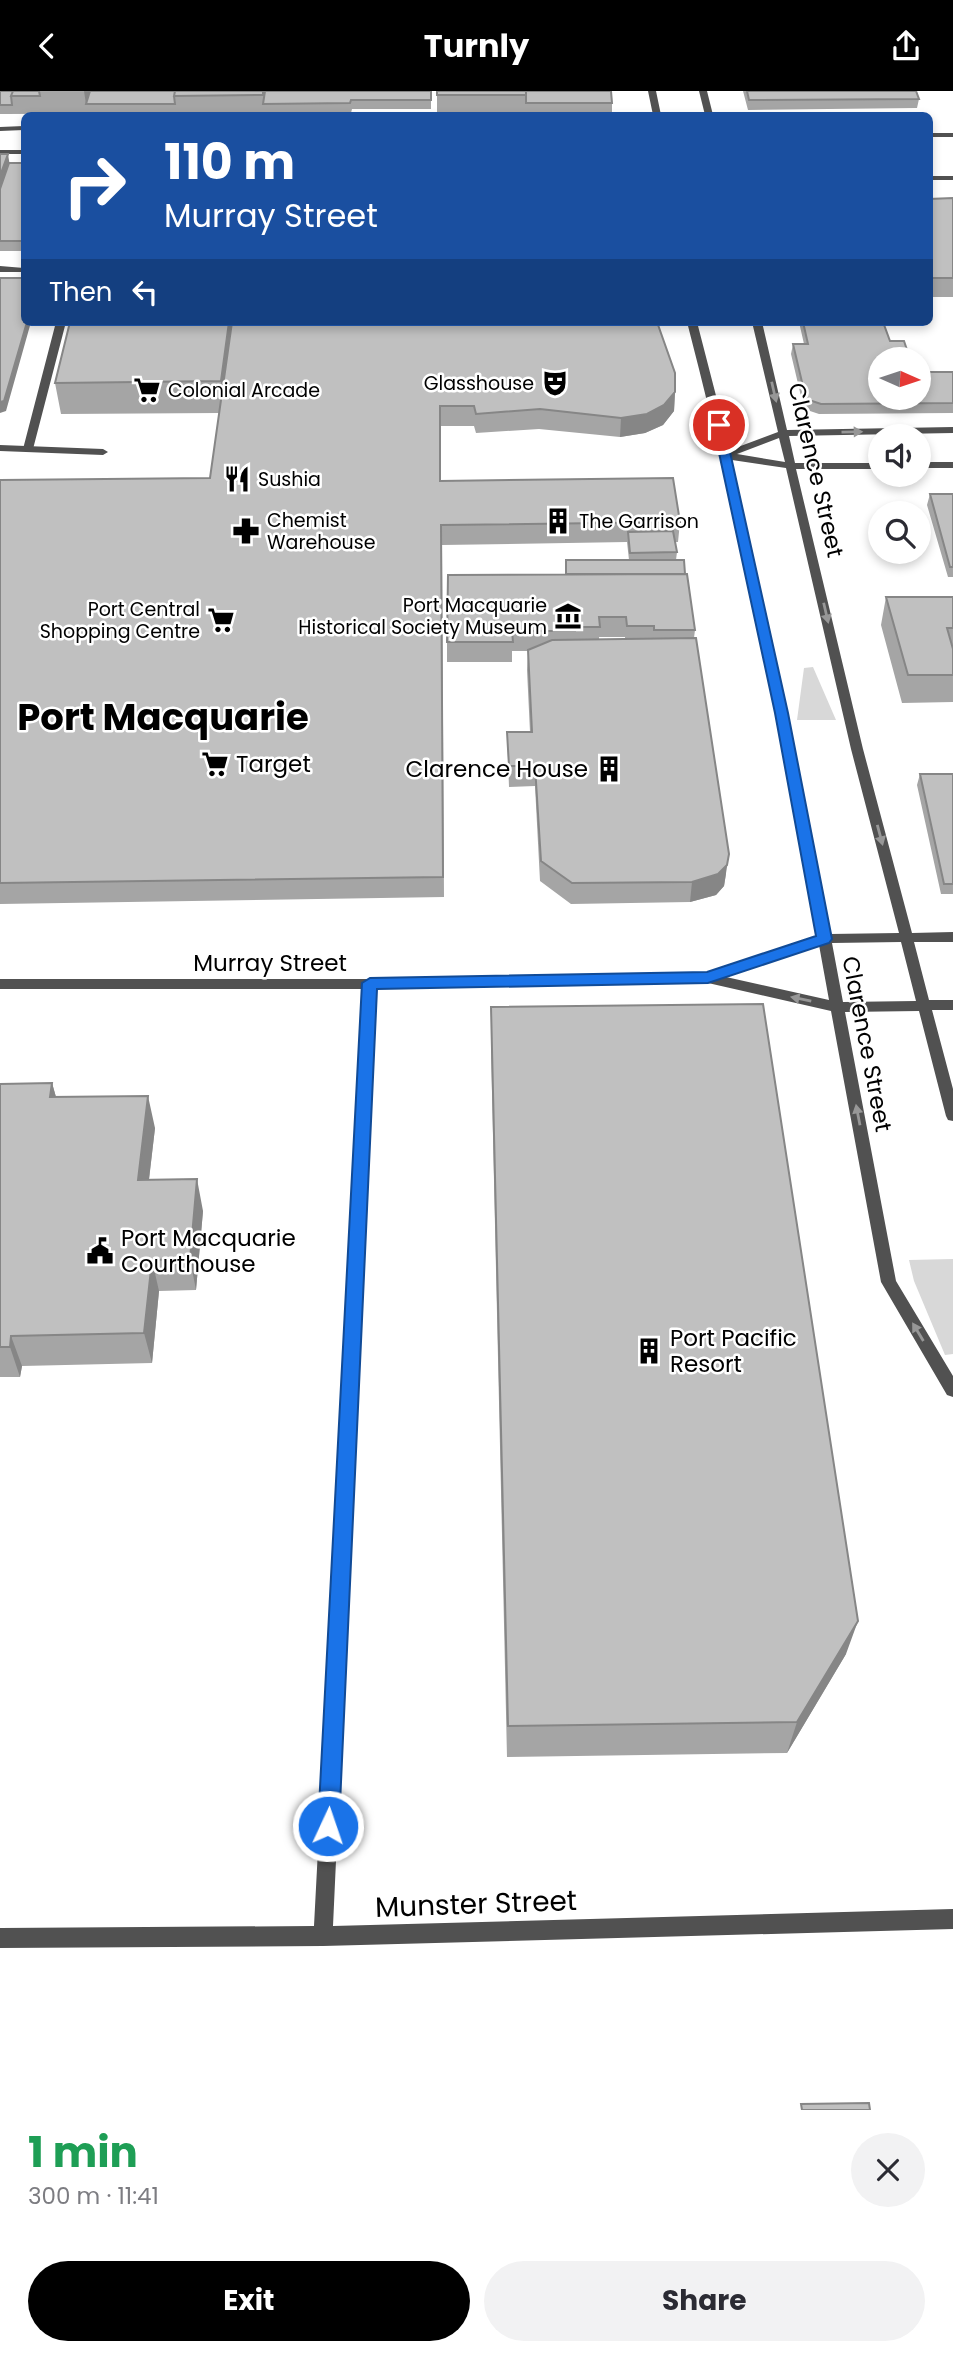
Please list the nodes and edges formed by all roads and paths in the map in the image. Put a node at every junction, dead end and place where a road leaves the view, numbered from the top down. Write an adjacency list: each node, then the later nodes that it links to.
1 (652, 91): 3 (street)
2 (704, 91): 4 (street)
3 (656, 112)
4 (708, 112)
5 (21, 128): 6 (street)
6 (0, 129)
7 (933, 135): 8 (street)
8 (953, 135)
9 (0, 152): 10 (street)
10 (21, 152)
11 (933, 178): 12 (street)
12 (953, 178)
13 (0, 269): 14 (street)
14 (21, 270)
15 (60, 326): 21 (street)
16 (693, 326): 23 (street, Clarence Street)
17 (758, 326): 19 (street, Clarence Street, one-way to 19)
18 (953, 430): 19 (street, one-way to 18)
19 (784, 433): 23 (street); 26 (street, Clarence Street)
20 (0, 448): 21 (street)
21 (29, 449): 22 (street)
22 (103, 452)
23 (726, 455): 26 (street); 30 (street, Clarence Street)
24 (931, 465): 25 (street)
25 (953, 465)
26 (792, 466): 27 (street); 28 (street, Clarence Street, one-way to 28)
27 (868, 466)
28 (906, 937): 29 (street, Murray Street); 30 (street, Murray Street); 35 (street, Clarence Street)
29 (953, 937)
30 (824, 939): 31 (street, Murray Street); 36 (street, Clarence Street)
31 (708, 978): 32 (street, Murray Street); 36 (street, Murray Street, one-way to 31)
32 (370, 983): 33 (street, Murray Street); 40 (street)
33 (0, 984)
34 (953, 1005): 35 (street, Murray Street)
35 (924, 1006): 36 (street, Murray Street); 37 (street, Clarence Street)
36 (837, 1007): 38 (street, Clarence Street, one-way to 36)
37 (953, 1116)
38 (953, 1390)
39 (953, 1919): 40 (street, Munster Street)
40 (323, 1936): 41 (street, Munster Street)
41 (0, 1938)

